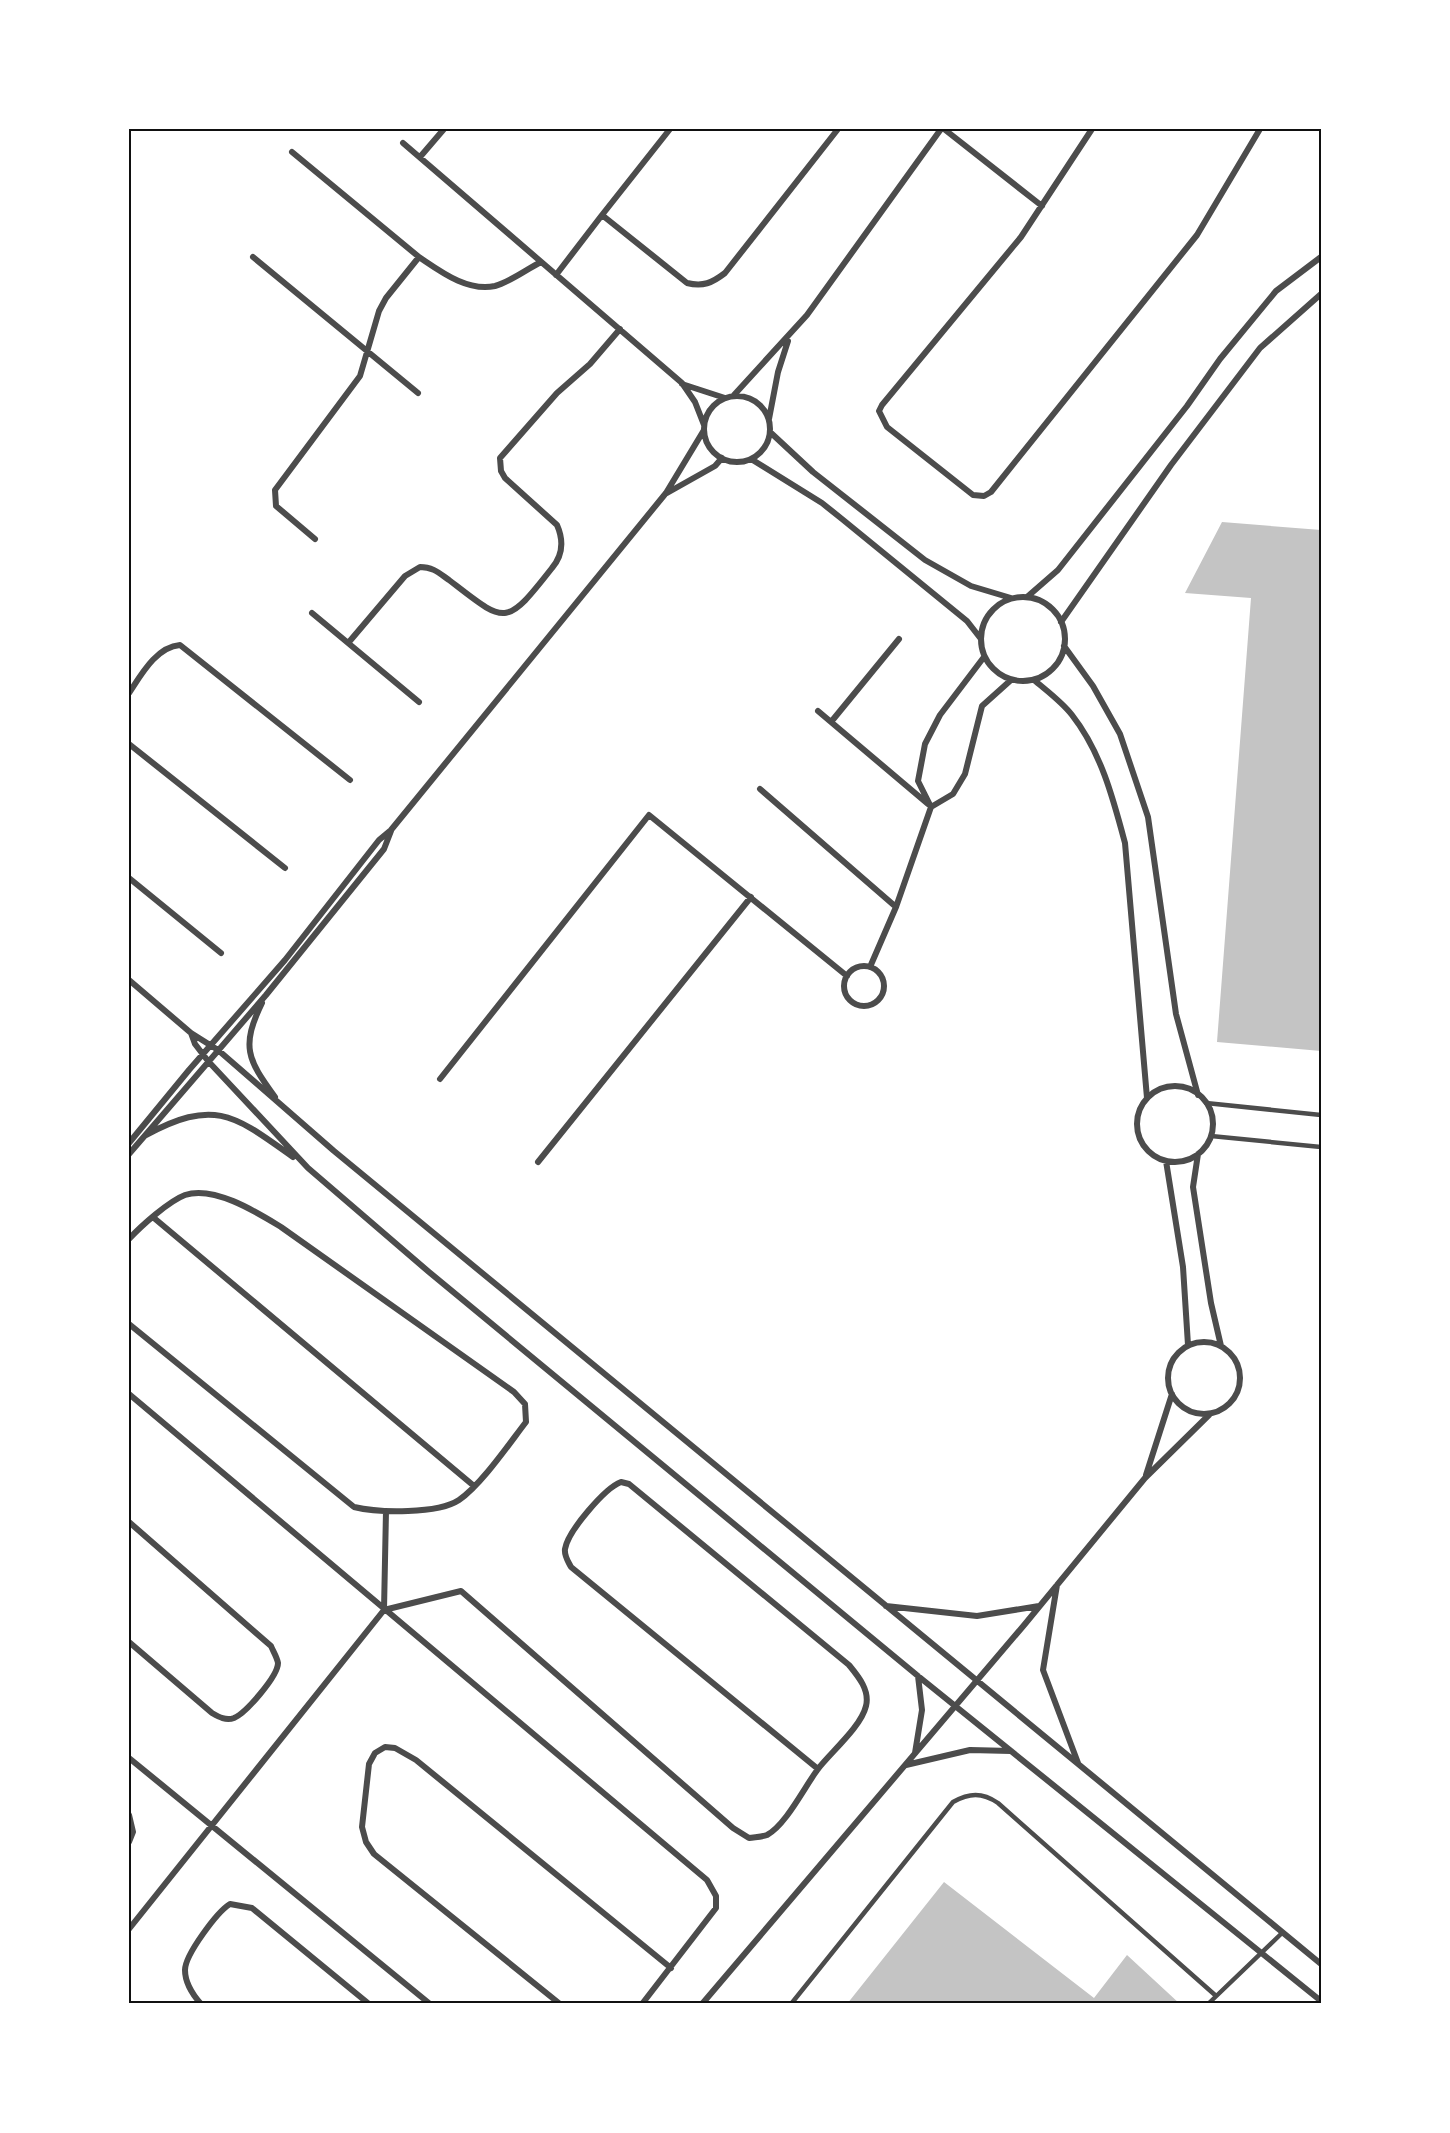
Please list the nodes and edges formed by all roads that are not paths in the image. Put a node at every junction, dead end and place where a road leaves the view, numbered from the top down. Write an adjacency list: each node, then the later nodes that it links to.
1 (444, 129): 9 (street)
2 (670, 129): 11 (street)
3 (838, 129): 11 (street)
4 (943, 129): 10 (street); 19 (street)
5 (1092, 129): 10 (street)
6 (1260, 129): 10 (street)
7 (403, 143): 9 (street)
8 (292, 152): 13 (street)
9 (420, 157): 15 (street)
10 (1042, 206)
11 (602, 215): 16 (street)
12 (253, 257): 20 (street)
13 (419, 257): 15 (street); 20 (street)
14 (1321, 257): 32 (street)
15 (540, 262): 16 (street)
16 (556, 275): 18 (street)
17 (1321, 294): 35 (street)
18 (620, 329): 21 (street); 38 (street)
19 (789, 338): 23 (street); 25 (street)
20 (367, 351): 22 (street); 31 (street)
21 (682, 383): 24 (street); 26 (street)
22 (418, 393)
23 (734, 396): 24 (street); 25 (street)
24 (725, 398): 26 (street)
25 (769, 421): 27 (street)
26 (704, 428): 28 (street); 30 (street)
27 (770, 432): 29 (street); 33 (street)
28 (722, 458): 29 (street); 30 (street)
29 (751, 459): 37 (street)
30 (666, 493): 51 (street)
31 (315, 539)
32 (1027, 597): 33 (street); 35 (street)
33 (1011, 598): 37 (street)
34 (312, 614): 38 (street)
35 (1061, 622): 39 (street)
36 (899, 639): 46 (street)
37 (981, 639): 40 (street)
38 (349, 642): 44 (street)
39 (1064, 646): 42 (street); 66 (street)
40 (984, 657): 41 (street); 50 (street)
41 (1011, 680): 42 (street); 50 (street)
42 (1034, 680): 67 (street)
43 (129, 693): 48 (street)
44 (419, 702)
45 (818, 711): 46 (street)
46 (831, 722): 50 (street)
47 (129, 744): 52 (street)
48 (350, 780)
49 (760, 789): 55 (street)
50 (931, 807): 55 (street)
51 (392, 830): 60 (street); 62 (street)
52 (285, 868)
53 (129, 878): 56 (street)
54 (751, 897): 58 (street); 65 (street); 78 (street)
55 (896, 907): 57 (street)
56 (221, 952)
57 (870, 967): 58 (street); 58 (street)
58 (847, 976)
59 (129, 980): 61 (street)
60 (266, 994): 63 (street); 69 (street)
61 (191, 1033): 62 (street); 64 (street)
62 (212, 1045): 63 (street); 64 (street)
63 (219, 1050): 64 (street); 69 (street)
64 (205, 1058): 72 (street); 73 (street); 79 (street)
65 (440, 1079)
66 (1198, 1095): 67 (street); 68 (street)
67 (1147, 1098): 77 (street)
68 (1206, 1103): 70 (lane); 71 (street)
69 (283, 1108): 93 (street)
70 (1321, 1115)
71 (1211, 1136): 74 (lane); 76 (street)
72 (143, 1137): 75 (street); 79 (street)
73 (129, 1143)
74 (1321, 1147)
75 (129, 1154)
76 (1198, 1154): 77 (street); 84 (street)
77 (1166, 1161): 83 (street)
78 (538, 1162)
79 (308, 1168): 97 (street)
80 (154, 1218): 81 (street); 89 (street); 89 (street)
81 (129, 1239)
82 (129, 1324): 90 (street)
83 (1188, 1345): 84 (street); 86 (street)
84 (1221, 1346): 87 (street)
85 (129, 1394): 95 (street)
86 (1172, 1394): 87 (street); 88 (street)
87 (1210, 1414): 88 (street)
88 (1145, 1478): 92 (street)
89 (474, 1486): 90 (street)
90 (386, 1511): 95 (street)
91 (129, 1522): 96 (street)
92 (1057, 1585): 94 (street); 104 (street)
93 (885, 1606): 94 (street); 98 (street)
94 (1040, 1606): 98 (street)
95 (384, 1610): 105 (street); 107 (street); 113 (street)
96 (129, 1642)
97 (918, 1676): 99 (street); 101 (street)
98 (976, 1680): 99 (street); 104 (street)
99 (956, 1706): 100 (street); 101 (street)
100 (1011, 1751): 103 (street); 111 (street)
101 (915, 1753): 103 (street)
102 (129, 1758): 107 (street)
103 (904, 1766): 121 (street)
104 (1079, 1766): 110 (street)
105 (818, 1768): 105 (street)
106 (129, 1815): 108 (street)
107 (211, 1824): 109 (street); 118 (street)
108 (129, 1842)
109 (129, 1929)
110 (1282, 1934): 111 (lane); 112 (street)
111 (1261, 1953): 114 (lane); 115 (street)
112 (1321, 1964)
113 (670, 1968): 119 (street); 120 (street)
114 (1215, 1995): 122 (lane); 123 (lane)
115 (1321, 2001)
116 (201, 2004): 117 (street)
117 (369, 2004)
118 (430, 2004)
119 (560, 2004)
120 (642, 2004)
121 (702, 2004)
122 (791, 2004)
123 (1208, 2004)

